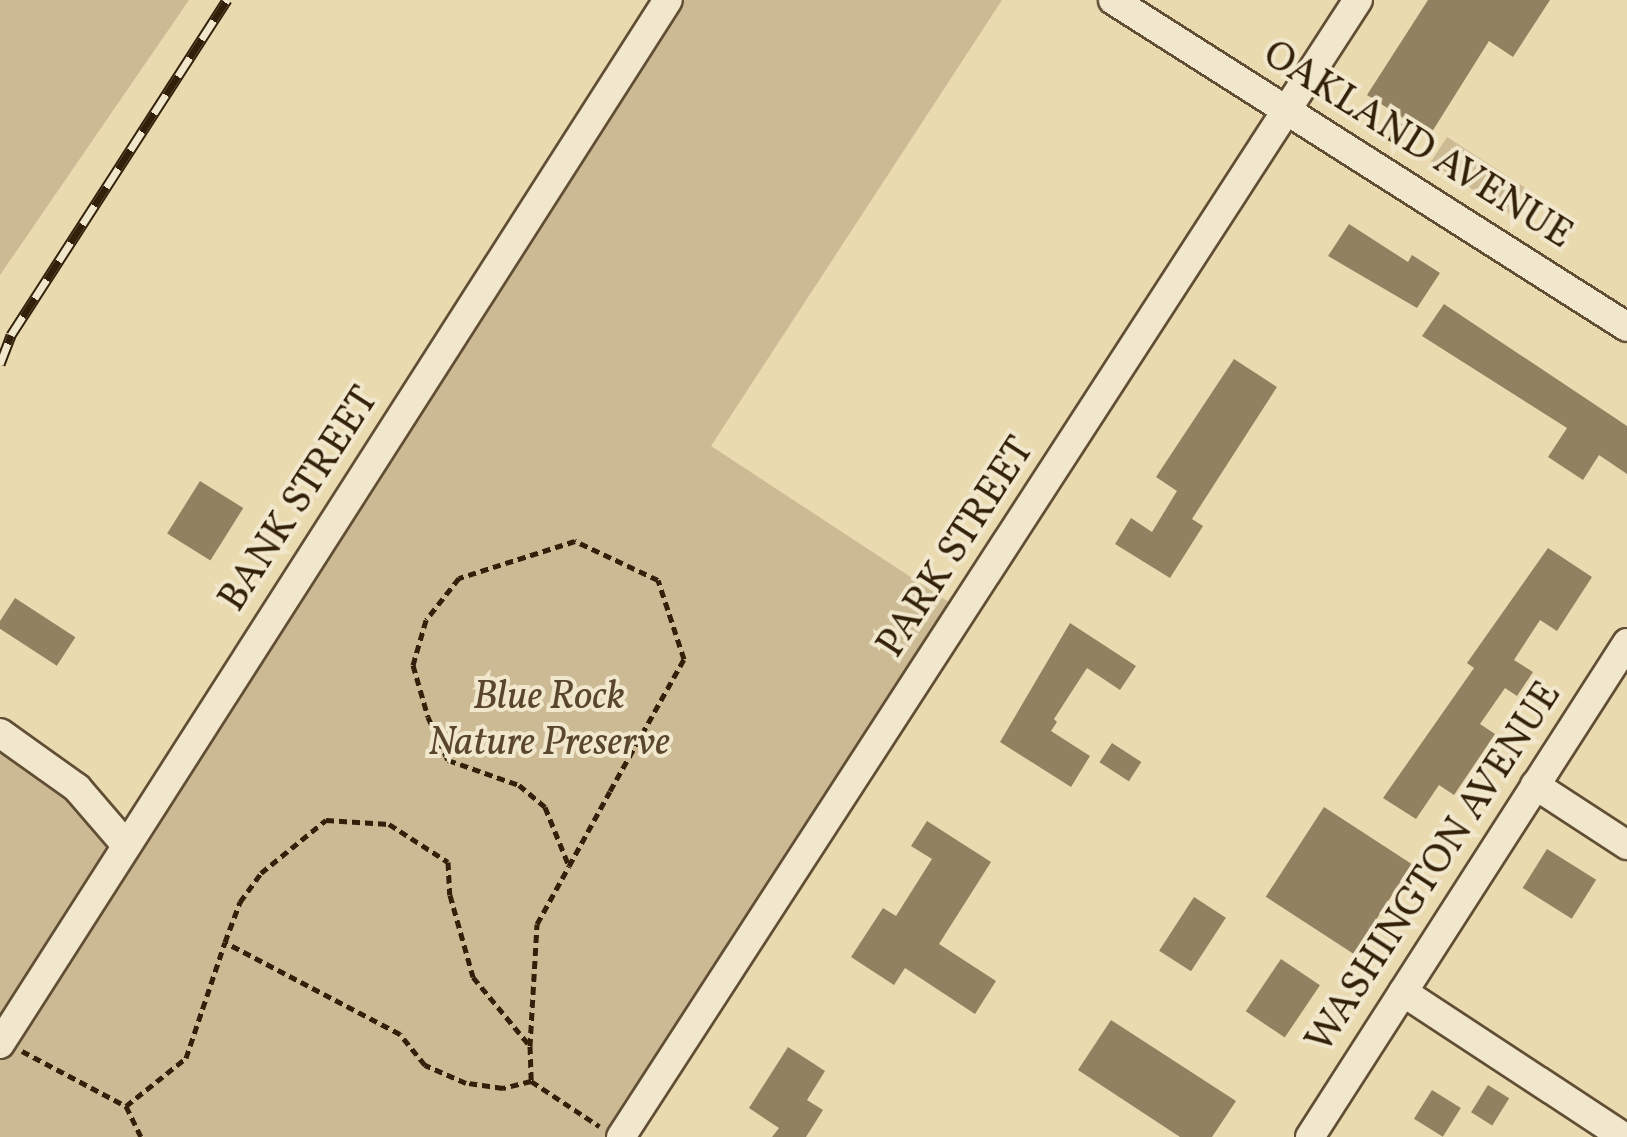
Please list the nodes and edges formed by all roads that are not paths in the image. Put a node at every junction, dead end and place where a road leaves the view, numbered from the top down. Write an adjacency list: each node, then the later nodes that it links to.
1 (668, 0): 9 (street, BANK STREET)
2 (1114, 0): 4 (street, OAKLAND AVENUE)
3 (1358, 0): 4 (street, PARK STREET)
4 (1287, 112): 5 (street, OAKLAND AVENUE); 13 (street, PARK STREET)
5 (1627, 327)
6 (1627, 642): 8 (street, WASHINGTON AVENUE)
7 (0, 733): 9 (street)
8 (1535, 785): 10 (street); 11 (street, WASHINGTON AVENUE)
9 (126, 845): 12 (street, BANK STREET)
10 (1627, 845)
11 (1403, 992): 14 (street, WASHINGTON AVENUE); 15 (street)
12 (1, 1042)
13 (611, 1132)
14 (1310, 1137)
15 (1624, 1137)

